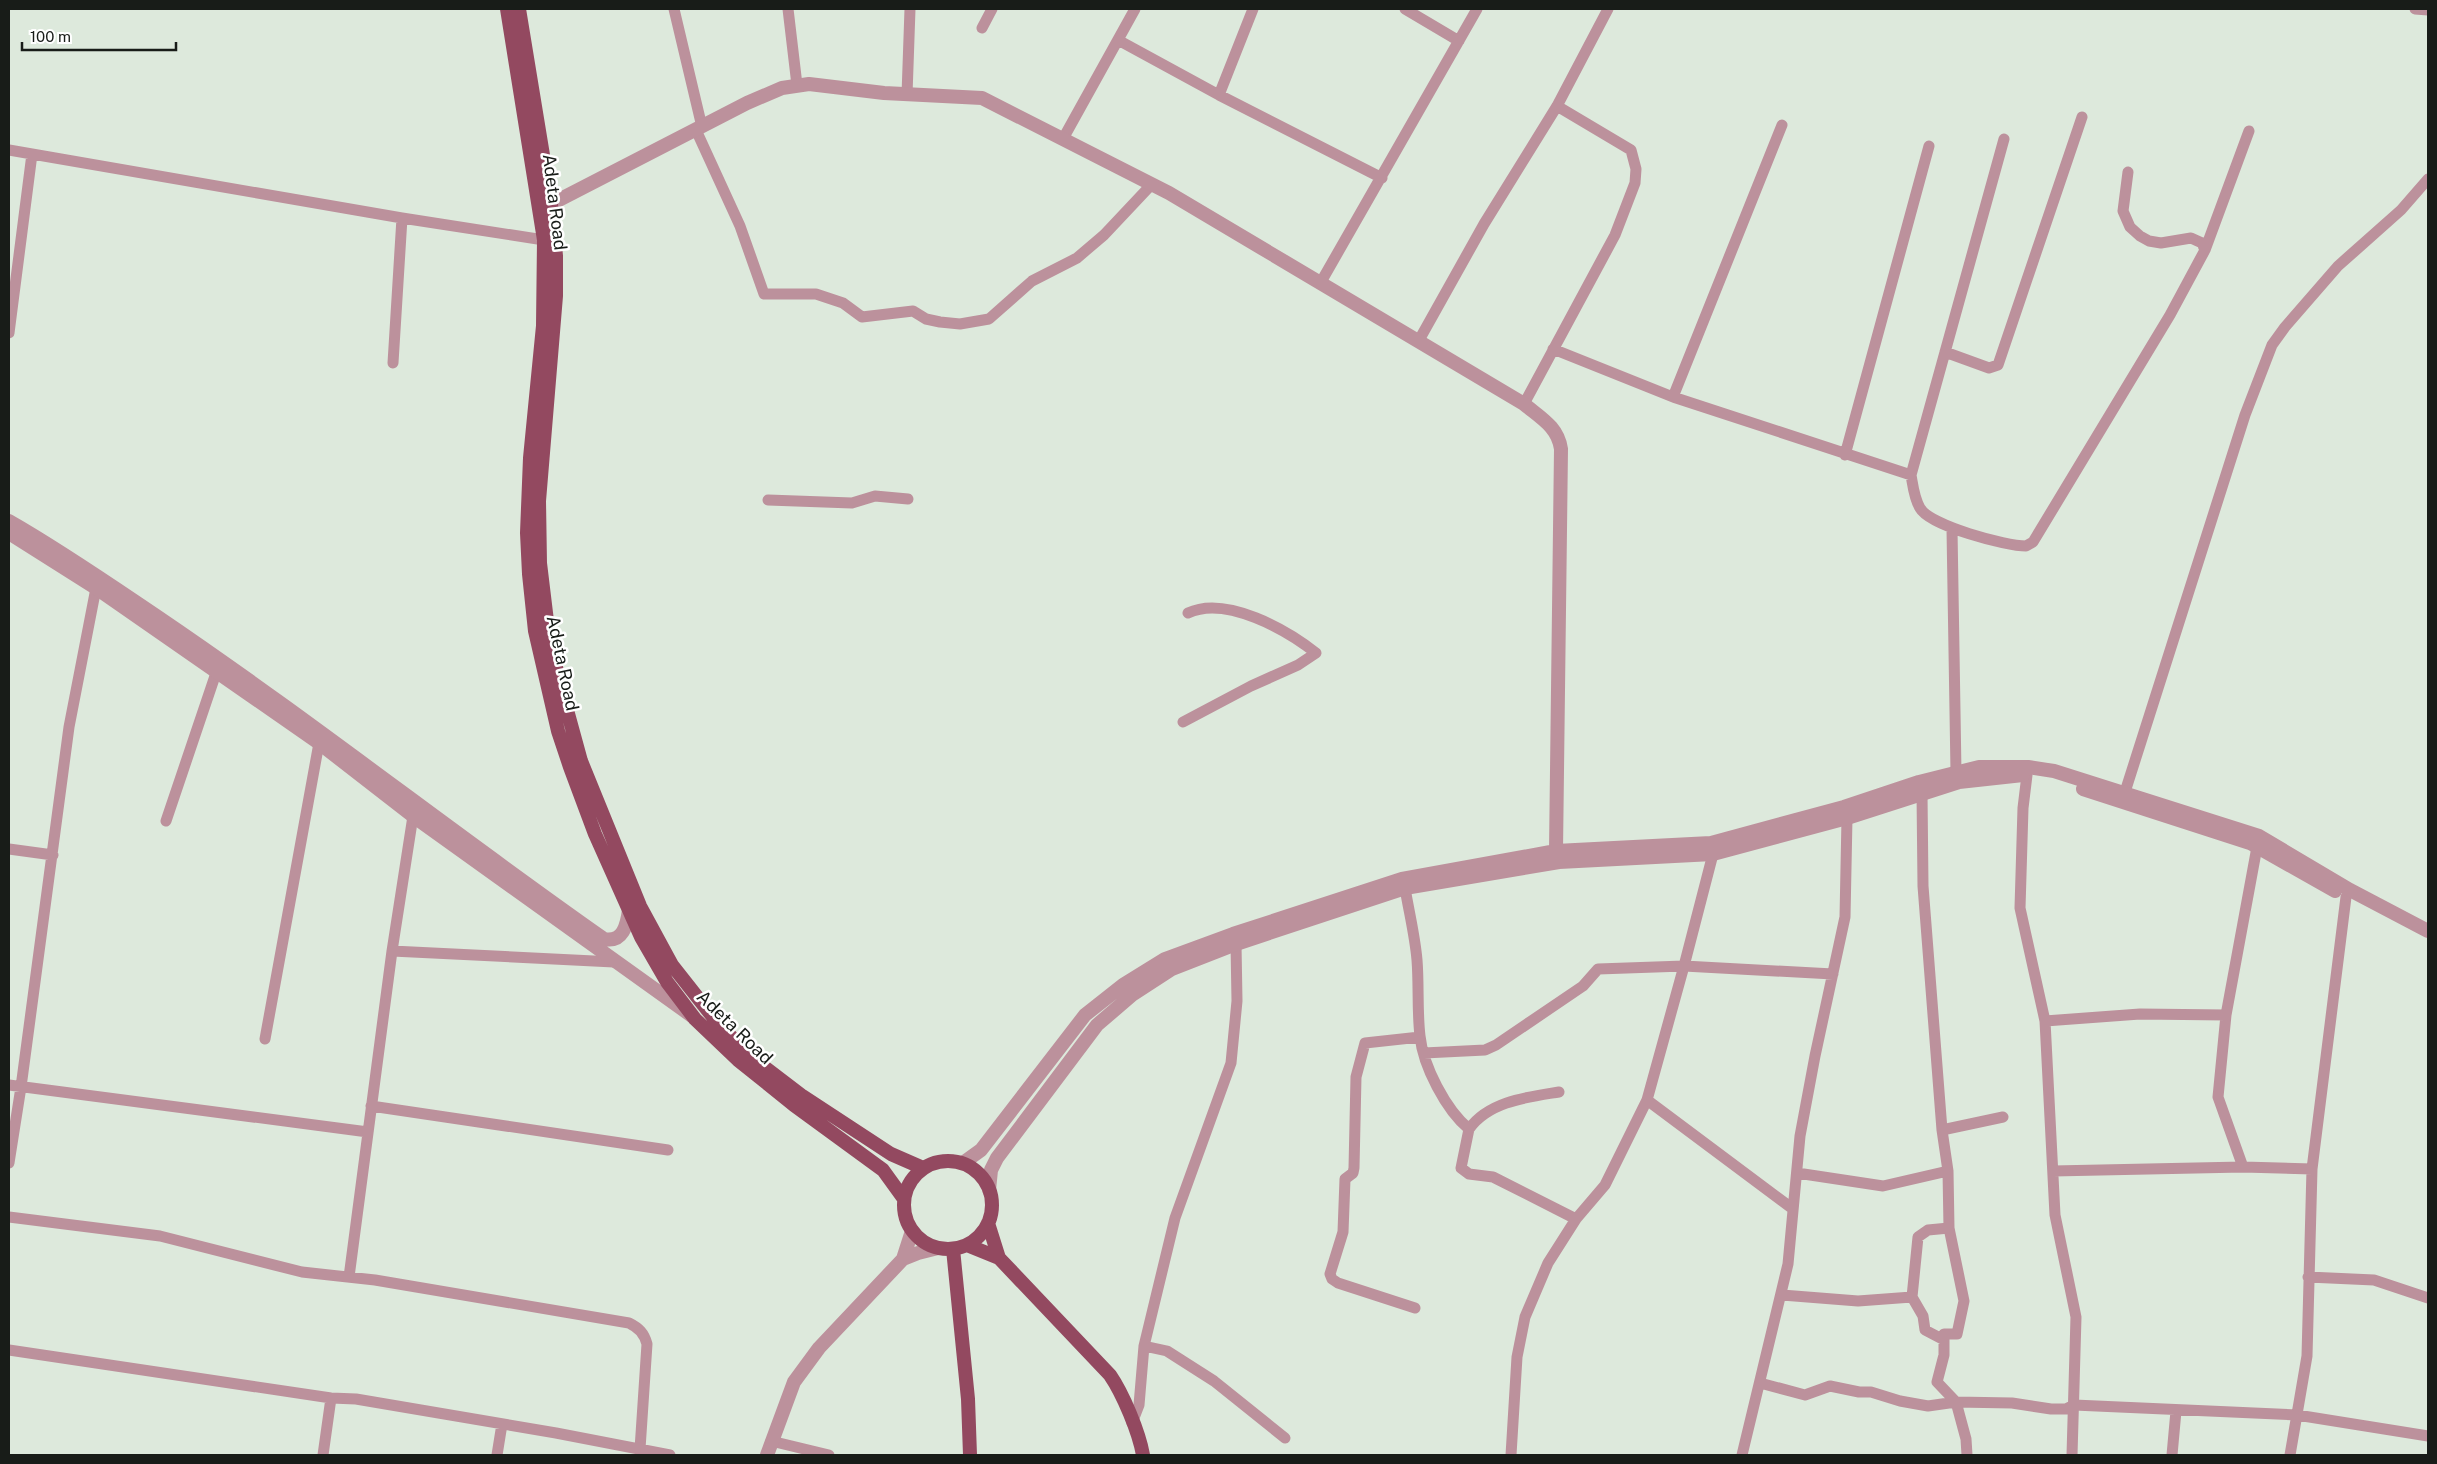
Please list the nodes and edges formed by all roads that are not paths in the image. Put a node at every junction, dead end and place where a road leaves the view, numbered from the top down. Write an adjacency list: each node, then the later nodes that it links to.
1 (507, 9): 36 (main road, Adeta Road)
2 (519, 9): 34 (main road, Adeta Road)
3 (674, 9): 23 (street)
4 (788, 9): 17 (street)
5 (910, 9): 18 (street)
6 (992, 9): 14 (street)
7 (1135, 9): 15 (street)
8 (1254, 9): 19 (street)
9 (1405, 9): 16 (street)
10 (1477, 9): 16 (street)
11 (1608, 9): 20 (street)
12 (2415, 9): 13 (street)
13 (2428, 10)
14 (982, 28)
15 (1118, 40): 19 (street); 25 (street)
16 (1459, 41): 31 (street)
17 (797, 85): 18 (street); 23 (street)
18 (907, 94): 25 (street)
19 (1219, 95): 31 (street)
20 (1557, 106): 41 (street); 42 (street)
21 (2082, 117): 43 (street)
22 (1782, 125): 45 (street)
23 (699, 128): 33 (street); 34 (street)
24 (2248, 131): 37 (street)
25 (1064, 138): 33 (street)
26 (2004, 140): 43 (street)
27 (1929, 146): 47 (street)
28 (9, 150): 29 (street)
29 (32, 154): 35 (street); 39 (street)
30 (2128, 172): 37 (street)
31 (1382, 178): 38 (street)
32 (2428, 179): 62 (street)
33 (1152, 184): 38 (street)
34 (551, 204): 57 (main road, Adeta Road)
35 (402, 218): 36 (street); 44 (street)
36 (544, 240): 57 (main road, Adeta Road)
37 (2205, 250): 52 (street)
38 (1321, 282): 41 (street)
39 (10, 312): 40 (street)
40 (9, 333)
41 (1418, 342): 46 (street)
42 (1553, 349): 45 (street); 46 (street)
43 (1945, 352): 48 (street)
44 (393, 363)
45 (1673, 397): 47 (street)
46 (1524, 404): 71 (street)
47 (1844, 455): 48 (street)
48 (1911, 475): 52 (street)
49 (908, 499): 50 (street)
50 (768, 500)
51 (9, 521): 76 (street)
52 (1952, 528): 60 (street)
53 (9, 533): 54 (street)
54 (96, 588): 56 (street); 73 (street)
55 (1188, 613): 58 (street)
56 (216, 673): 59 (street); 67 (street)
57 (552, 678): 76 (main road, Adeta Road); 105 (main road, Adeta Road)
58 (1182, 722)
59 (318, 743): 65 (street); 90 (street)
60 (1956, 772): 62 (street); 68 (street)
61 (2027, 776): 63 (street); 64 (street); 88 (street)
62 (2125, 792): 64 (street)
63 (1922, 793): 66 (street); 99 (street)
64 (2151, 806): 69 (street); 77 (street)
65 (413, 816): 82 (street); 83 (street)
66 (1847, 818): 68 (street); 85 (street)
67 (166, 821)
68 (1813, 821): 71 (street); 72 (street)
69 (2257, 847): 75 (street); 86 (street)
70 (9, 849): 73 (street)
71 (1556, 851): 81 (street)
72 (1713, 854): 74 (street); 84 (street)
73 (53, 855): 93 (street)
74 (1405, 888): 80 (street); 89 (street)
75 (2346, 897): 77 (street); 106 (street)
76 (629, 910): 87 (main road, Adeta Road)
77 (2390, 916): 78 (street); 79 (street)
78 (2428, 931)
79 (2428, 941)
80 (1236, 944): 81 (street); 130 (street)
81 (1210, 948): 103 (street); 110 (street)
82 (392, 952): 83 (street); 96 (street)
83 (614, 962): 87 (street)
84 (1684, 966): 85 (street); 91 (street); 95 (street)
85 (1833, 974): 109 (street)
86 (2226, 1015): 88 (street); 104 (street)
87 (695, 1019): 111 (main road, Adeta Road)
88 (2044, 1021): 108 (street)
89 (1420, 1037): 91 (street); 128 (street)
90 (265, 1039)
91 (1424, 1053): 98 (street)
92 (9, 1085): 93 (street)
93 (21, 1087): 100 (street); 102 (street)
94 (1559, 1092): 98 (street)
95 (1647, 1100): 112 (street); 114 (street)
96 (371, 1106): 100 (street); 101 (street)
97 (2002, 1117): 99 (street)
98 (1469, 1129): 114 (street)
99 (1942, 1130): 107 (street)
100 (368, 1132): 123 (street)
101 (668, 1150)
102 (9, 1163)
103 (963, 1163): 105 (main road); 110 (main road)
104 (2243, 1167): 106 (street); 108 (street)
105 (923, 1168): 111 (main road)
106 (2312, 1169): 124 (street)
107 (1948, 1171): 109 (street); 116 (street)
108 (2053, 1171): 135 (street)
109 (1797, 1174): 112 (street)
110 (989, 1190): 115 (main road)
111 (904, 1199): 117 (main road)
112 (1793, 1209): 125 (street)
113 (9, 1217): 123 (street)
114 (1576, 1219): 151 (street)
115 (988, 1223): 118 (main road); 121 (main road)
116 (1949, 1228): 126 (street); 129 (street)
117 (912, 1231): 119 (main road); 122 (street)
118 (967, 1245): 120 (main road); 121 (main road)
119 (938, 1248): 120 (main road); 122 (street)
120 (953, 1249): 149 (main road)
121 (999, 1258): 138 (main road)
122 (903, 1259): 142 (street)
123 (348, 1277): 143 (street)
124 (2308, 1277): 127 (street); 137 (street)
125 (1782, 1295): 126 (street); 132 (street)
126 (1912, 1297): 129 (street)
127 (2428, 1298)
128 (1415, 1308)
129 (1944, 1340): 134 (street)
130 (1144, 1346): 138 (street); 141 (street)
131 (9, 1350): 133 (street)
132 (1760, 1383): 134 (street); 152 (street)
133 (331, 1398): 139 (street); 144 (street)
134 (1956, 1402): 135 (street); 153 (street)
135 (2074, 1405): 136 (street); 154 (street)
136 (2176, 1412): 137 (street); 155 (street)
137 (2297, 1415): 140 (street); 156 (street)
138 (1132, 1423): 150 (main road)
139 (502, 1424): 143 (street); 145 (street)
140 (2428, 1436)
141 (1285, 1438)
142 (771, 1441): 147 (street); 148 (street)
143 (640, 1449): 146 (street)
144 (323, 1455)
145 (497, 1455)
146 (670, 1455)
147 (768, 1455)
148 (829, 1455)
149 (970, 1455)
150 (1143, 1455)
151 (1511, 1455)
152 (1742, 1455)
153 (1967, 1455)
154 (2072, 1455)
155 (2172, 1455)
156 (2290, 1455)

